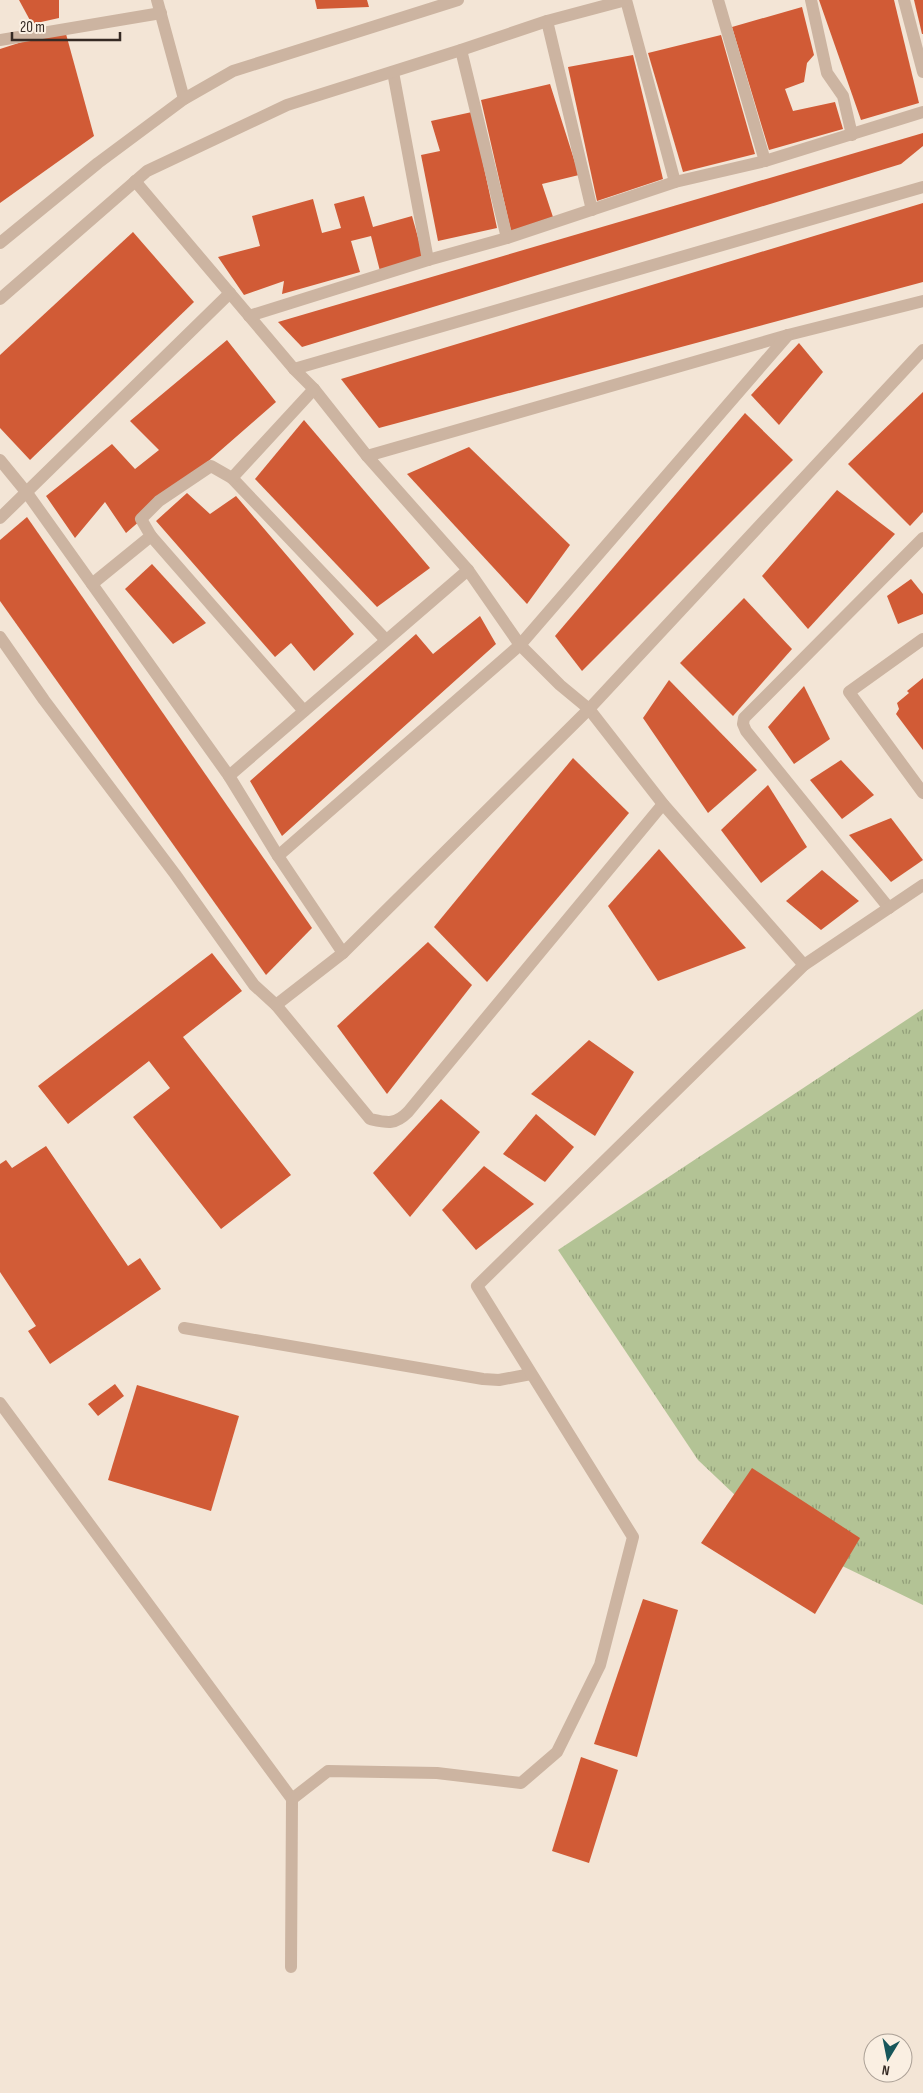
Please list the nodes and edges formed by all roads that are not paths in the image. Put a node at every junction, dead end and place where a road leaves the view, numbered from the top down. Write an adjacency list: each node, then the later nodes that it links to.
1 (458, 0): 12 (street)
2 (626, 0): 7 (street); 17 (street)
3 (718, 0): 15 (street)
4 (811, 0): 14 (street)
5 (904, 0): 11 (street)
6 (159, 6): 8 (street); 12 (street)
7 (547, 20): 9 (street); 19 (street)
8 (0, 40)
9 (461, 50): 10 (street); 20 (street)
10 (393, 72): 16 (street); 22 (street)
11 (923, 72)
12 (184, 99): 21 (street)
13 (923, 112): 14 (street)
14 (852, 135): 15 (street)
15 (764, 162): 17 (street)
16 (135, 182): 23 (street); 24 (street)
17 (675, 182): 19 (street)
18 (923, 187): 29 (street)
19 (592, 210): 20 (street)
20 (507, 238): 22 (street)
21 (0, 243)
22 (428, 260): 26 (street)
23 (230, 293): 26 (street); 34 (street)
24 (0, 299)
25 (923, 301): 27 (street)
26 (249, 316): 29 (street)
27 (788, 335): 31 (street); 43 (street)
28 (923, 350): 44 (street)
29 (294, 369): 30 (street)
30 (314, 389): 31 (street); 33 (street)
31 (367, 456): 38 (street)
32 (0, 460): 34 (street)
33 (232, 478): 36 (street); 41 (street)
34 (27, 493): 35 (street); 39 (street)
35 (0, 518)
36 (151, 536): 39 (street); 45 (street)
37 (923, 538): 51 (street)
38 (468, 570): 41 (street); 43 (street)
39 (92, 584): 46 (street)
40 (0, 636): 54 (street)
41 (386, 640): 45 (street)
42 (923, 640): 47 (street)
43 (520, 645): 44 (street); 49 (street)
44 (589, 709): 48 (street); 52 (street)
45 (304, 711): 46 (street)
46 (229, 776): 49 (street)
47 (923, 793)
48 (663, 804): 53 (street); 54 (street)
49 (278, 856): 52 (street)
50 (923, 885): 51 (street)
51 (889, 908): 53 (street)
52 (343, 953): 54 (street)
53 (804, 965): 56 (street)
54 (276, 1004)
55 (184, 1328): 56 (street)
56 (531, 1374): 58 (street)
57 (0, 1403): 58 (street)
58 (292, 1799): 59 (street)
59 (291, 1967)

